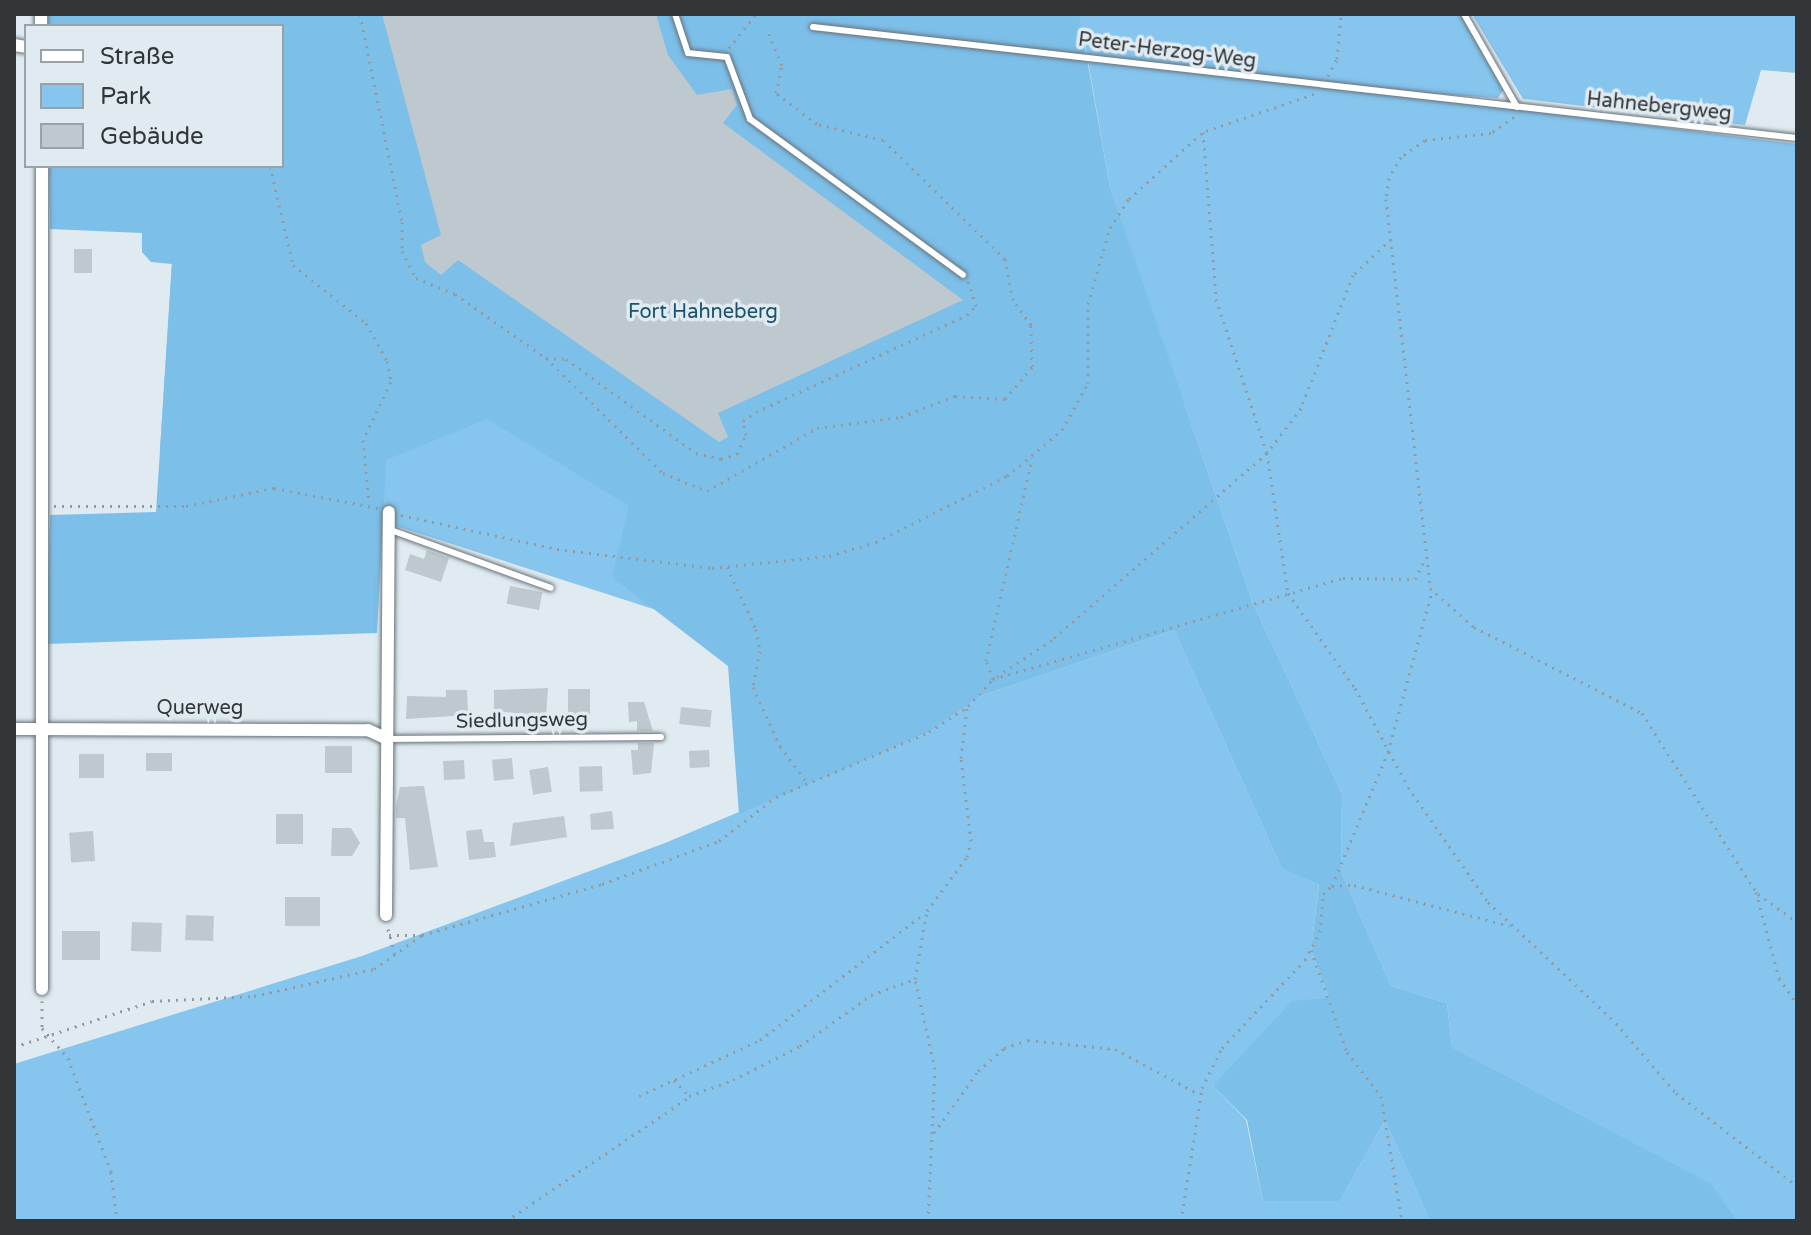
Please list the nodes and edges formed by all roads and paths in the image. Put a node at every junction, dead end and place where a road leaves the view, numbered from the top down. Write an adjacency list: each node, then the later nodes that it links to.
1 (360, 14): 17 (path)
2 (675, 14): 8 (lane)
3 (756, 14): 8 (path)
4 (1341, 14): 9 (path)
5 (1464, 14): 10 (lane)
6 (813, 27): 9 (lane, Peter-Herzog-Weg)
7 (769, 34): 17 (path)
8 (727, 57): 16 (lane)
9 (1323, 85): 10 (lane, Peter-Herzog-Weg); 11 (path)
10 (1517, 107): 12 (lane, Hahnebergweg); 15 (path)
11 (1203, 132): 18 (path); 19 (path)
12 (1797, 138)
13 (42, 168): 21 (street)
14 (270, 168): 20 (path)
15 (1391, 239): 18 (path); 24 (path)
16 (963, 275): 17 (path)
17 (546, 358)
18 (1267, 453): 28 (path); 29 (path)
19 (1032, 458): 25 (path); 29 (path)
20 (369, 505): 21 (path); 22 (path)
21 (44, 506): 32 (street)
22 (389, 512): 23 (street); 25 (path)
23 (388, 529): 26 (lane); 34 (street)
24 (1425, 559): 27 (path); 28 (path)
25 (727, 567): 36 (path)
26 (551, 588)
27 (1432, 591): 35 (path); 38 (path)
28 (1288, 593): 29 (path); 35 (path)
29 (993, 679): 30 (path)
30 (968, 706): 36 (path); 39 (path)
31 (14, 729): 32 (street, Querweg)
32 (41, 729): 34 (street, Querweg); 47 (street)
33 (661, 737): 34 (lane, Siedlungsweg)
34 (385, 738): 40 (street)
35 (1388, 752): 37 (path); 42 (path)
36 (807, 783): 43 (path)
37 (1332, 886): 42 (path); 44 (path)
38 (1756, 892): 41 (path); 48 (path)
39 (927, 911): 46 (path); 51 (path)
40 (386, 915)
41 (1797, 922)
42 (1512, 926): 56 (path)
43 (422, 935): 45 (path); 45 (path)
44 (1311, 950): 52 (path); 62 (path)
45 (395, 956): 49 (path)
46 (915, 979): 54 (path); 55 (path)
47 (42, 989): 49 (path)
48 (1797, 1004)
49 (46, 1034): 50 (path); 58 (path)
50 (14, 1047)
51 (674, 1080): 53 (path); 54 (path)
52 (1200, 1095): 55 (path); 61 (path)
53 (639, 1096)
54 (689, 1096): 59 (path)
55 (934, 1133): 60 (path)
56 (1795, 1179): 57 (path)
57 (1797, 1186)
58 (117, 1221)
59 (506, 1221)
60 (928, 1221)
61 (1181, 1221)
62 (1402, 1221)

